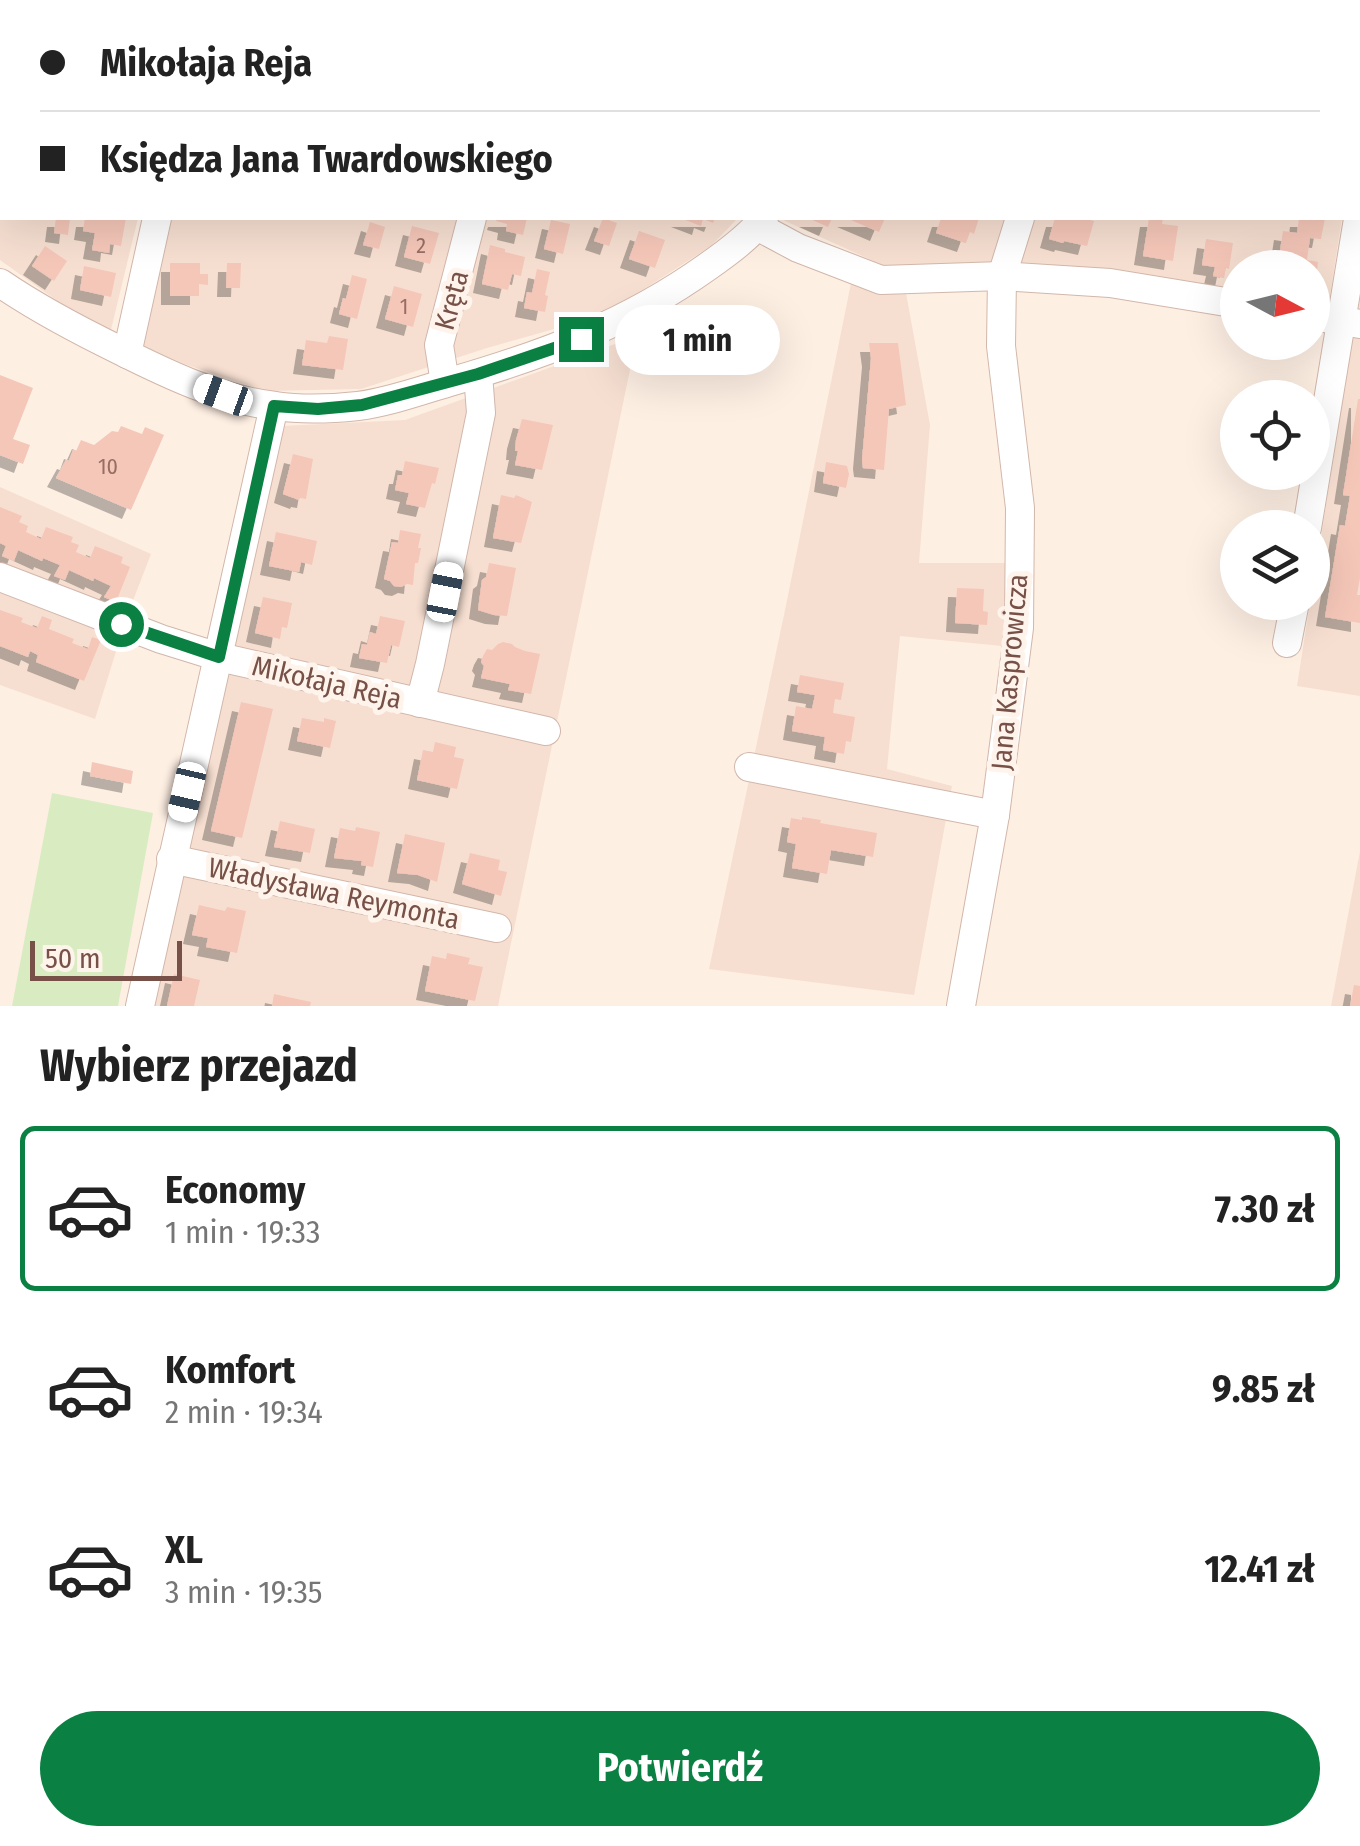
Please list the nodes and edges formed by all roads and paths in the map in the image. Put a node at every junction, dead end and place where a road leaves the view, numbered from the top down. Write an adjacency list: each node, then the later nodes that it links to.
1 (157, 220): 10 (street)
2 (471, 220): 12 (street, Kręta)
3 (1019, 220): 6 (street, Jana Kasprowicza)
4 (1359, 220): 9 (street)
5 (760, 222): 6 (street); 11 (street)
6 (1002, 276): 8 (street); 22 (street, Jana Kasprowicza)
7 (0, 283): 10 (street)
8 (1220, 301)
9 (1351, 322): 14 (street)
10 (127, 354): 13 (street)
11 (478, 374): 12 (street); 19 (street)
12 (445, 383): 13 (street)
13 (274, 406): 18 (street)
14 (1311, 510)
15 (0, 577): 18 (street, Mikołaja Reja)
16 (1291, 620): 17 (street)
17 (1288, 644)
18 (219, 657): 19 (street, Mikołaja Reja); 23 (street)
19 (420, 703): 20 (street, Mikołaja Reja)
20 (546, 731)
21 (749, 767): 22 (street)
22 (994, 815): 26 (street, Jana Kasprowicza)
23 (171, 859): 24 (street, Władysława Reymonta); 25 (street)
24 (497, 928)
25 (140, 1006)
26 (961, 1006)

